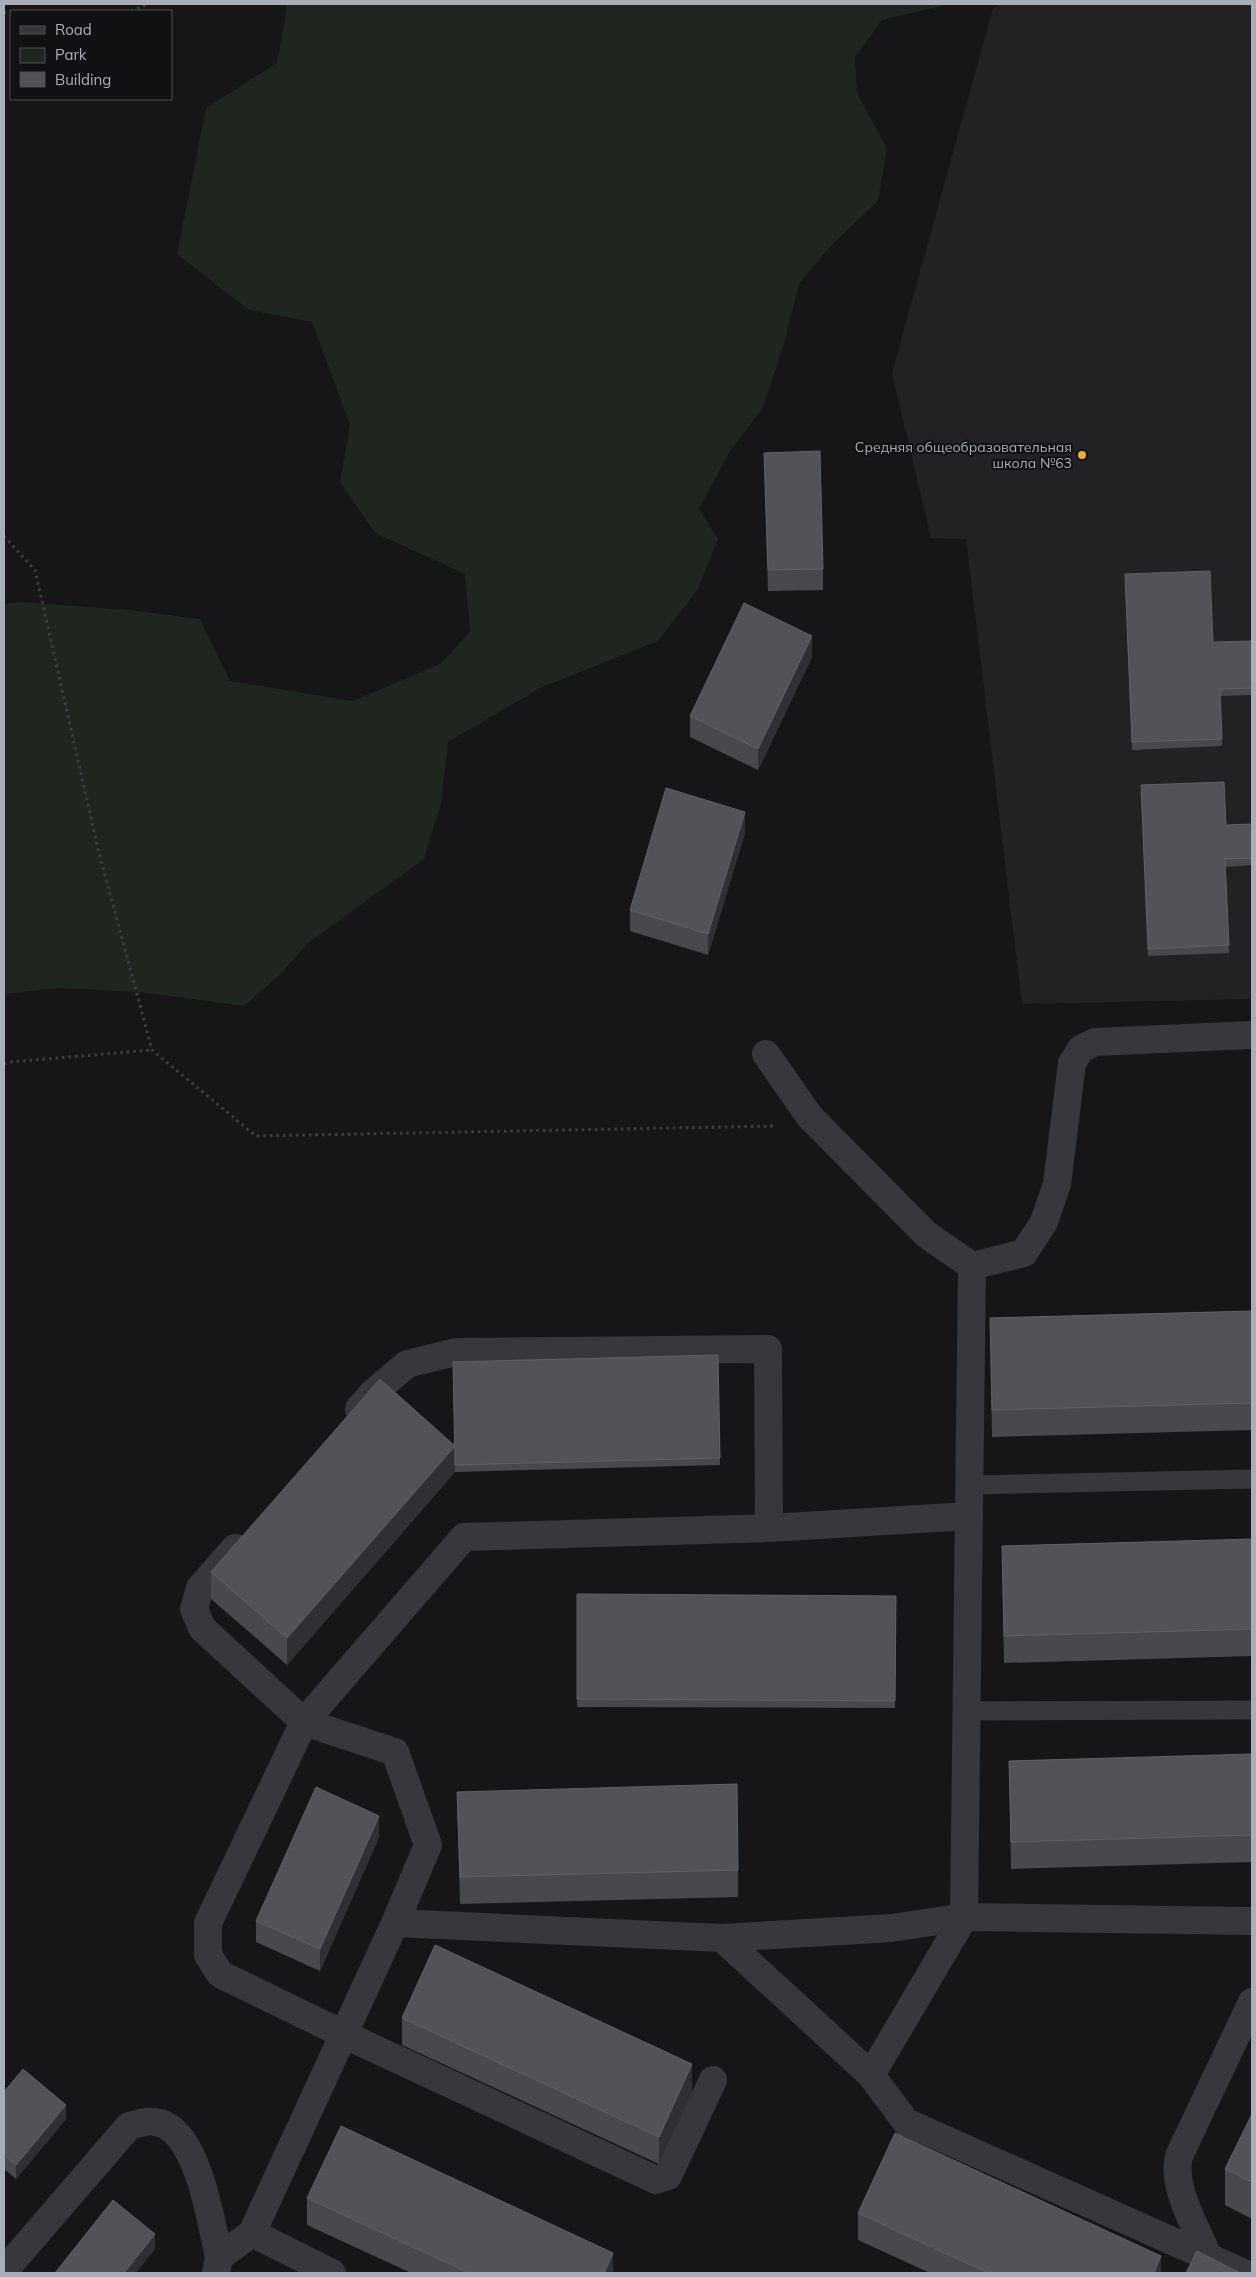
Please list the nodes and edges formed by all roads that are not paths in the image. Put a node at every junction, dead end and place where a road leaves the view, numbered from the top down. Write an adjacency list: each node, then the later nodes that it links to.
1 (1252, 1034): 3 (street)
2 (766, 1054): 3 (street)
3 (972, 1266): 6 (street)
4 (345, 1424): 9 (street)
5 (1252, 1479): 6 (lane)
6 (969, 1485): 7 (street)
7 (969, 1516): 9 (street); 11 (street)
8 (253, 1528): 12 (street)
9 (769, 1528): 12 (street)
10 (1252, 1710): 11 (lane)
11 (967, 1711): 13 (street)
12 (304, 1722): 15 (street); 18 (street)
13 (964, 1917): 14 (street); 16 (street); 19 (street)
14 (1252, 1921)
15 (395, 1923): 16 (street); 18 (street)
16 (722, 1938): 19 (street)
17 (1252, 2002): 22 (street)
18 (343, 2034): 20 (street); 21 (street)
19 (871, 2075): 22 (street)
20 (713, 2080)
21 (252, 2233): 23 (street); 25 (street)
22 (1208, 2256): 26 (street)
23 (218, 2265): 24 (street)
24 (4, 2272)
25 (332, 2273)
26 (1244, 2273)

